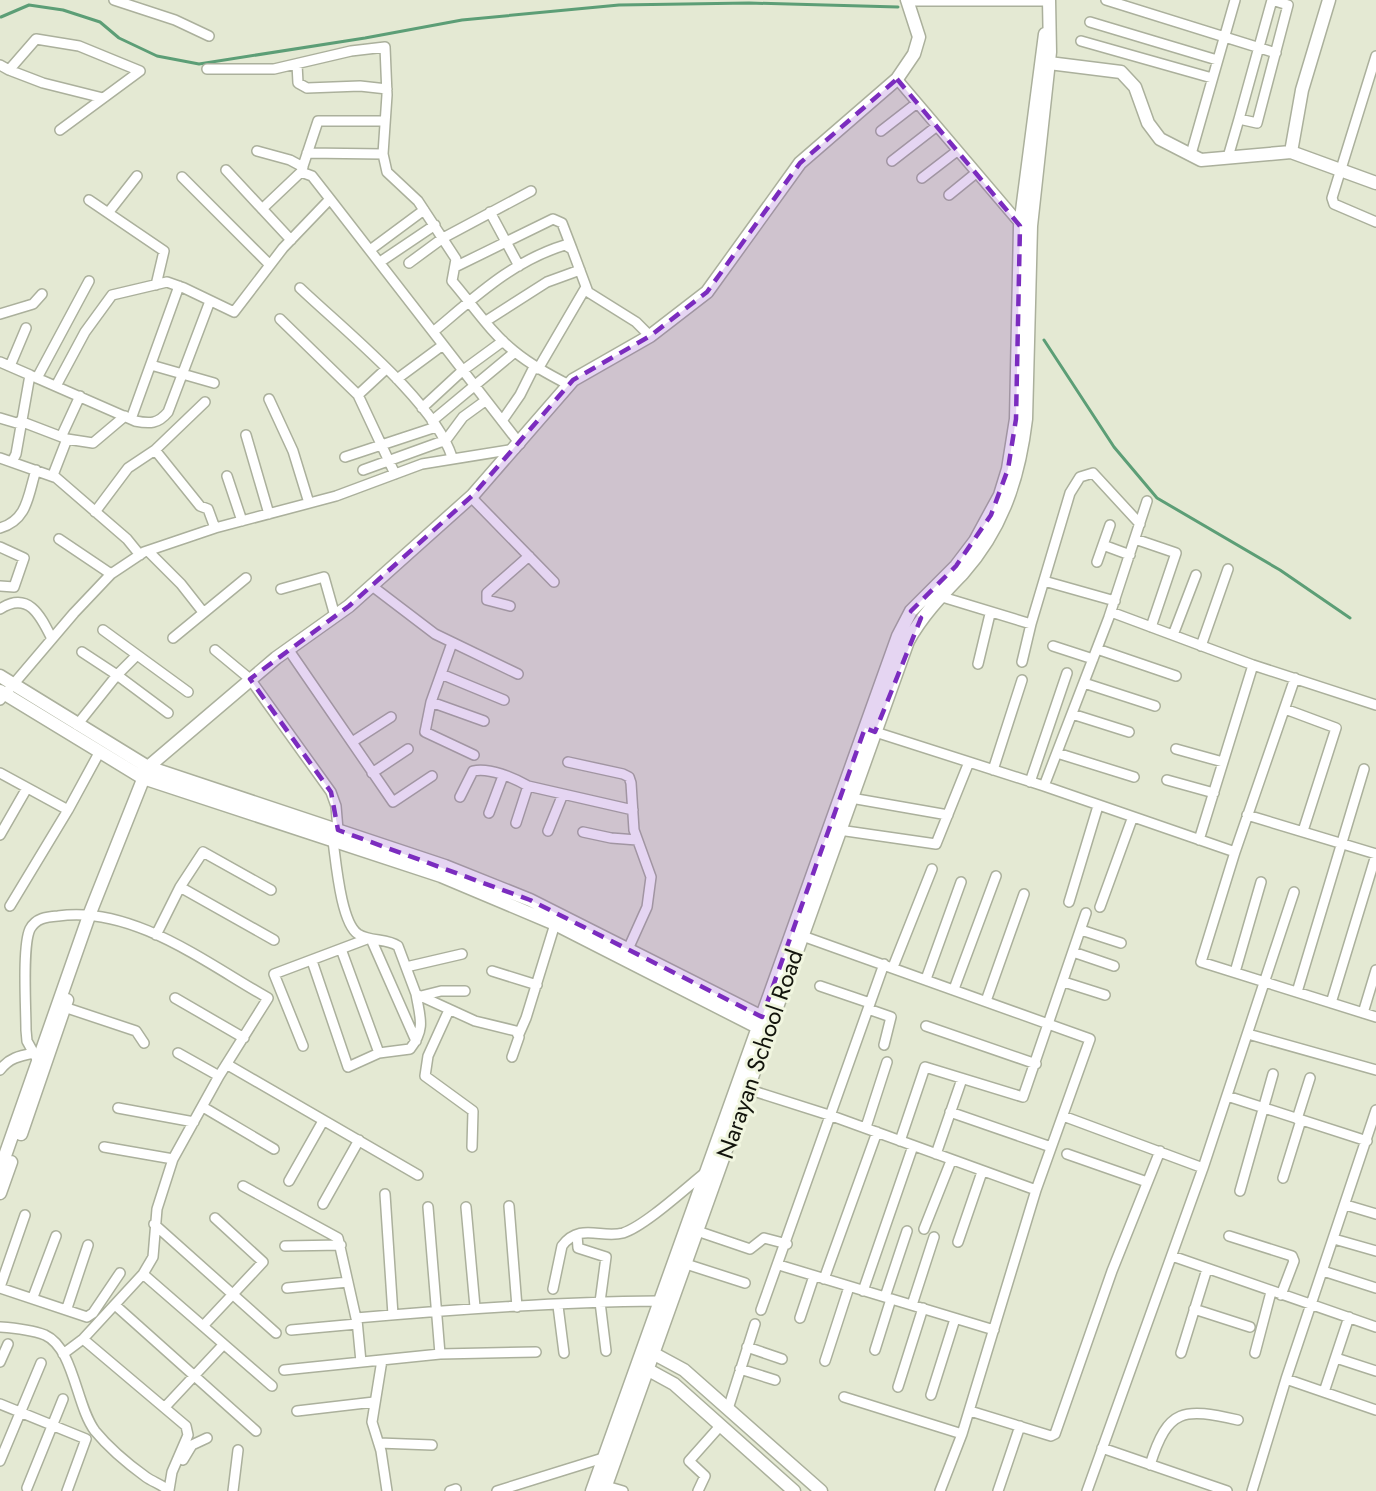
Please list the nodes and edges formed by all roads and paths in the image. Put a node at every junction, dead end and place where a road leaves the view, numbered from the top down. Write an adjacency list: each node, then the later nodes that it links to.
1 (114, 0): 11 (street)
2 (1106, 0): 12 (street)
3 (1233, 0): 12 (street)
4 (1272, 0): 14 (street); 15 (street)
5 (1329, 0): 35 (street)
6 (907, 1): 7 (street); 24 (street)
7 (972, 1): 8 (street)
8 (1048, 1): 9 (street)
9 (1048, 21): 18 (street); 59 (street)
10 (1090, 22): 17 (street)
11 (209, 36)
12 (1222, 37): 14 (street); 17 (street)
13 (1081, 41): 23 (street)
14 (1259, 48): 15 (street); 28 (street)
15 (1276, 54): 28 (street)
16 (1376, 56): 43 (street)
17 (1217, 60): 23 (street)
18 (1049, 63): 38 (street); 59 (street)
19 (297, 64): 21 (street); 25 (street); 25 (street)
20 (0, 65): 22 (street)
21 (207, 69)
22 (9, 70): 26 (street); 26 (street)
23 (1212, 78): 38 (street)
24 (897, 79): 27 (street); 84 (street)
25 (387, 89): 29 (street)
26 (103, 98): 31 (street)
27 (917, 103): 30 (street); 32 (street)
28 (1239, 118): 39 (street)
29 (386, 121): 36 (street); 37 (street)
30 (937, 126): 34 (street); 40 (street)
31 (60, 130)
32 (881, 131)
33 (256, 151): 42 (street)
34 (957, 151): 44 (street); 47 (street)
35 (1291, 152): 39 (street); 43 (street)
36 (307, 153): 37 (street); 42 (street)
37 (383, 154): 54 (street)
38 (1191, 154): 39 (street)
39 (1228, 158)
40 (892, 161)
41 (226, 170): 53 (street)
42 (302, 170): 51 (street); 53 (street)
43 (1341, 170): 48 (street); 57 (street)
44 (976, 173): 50 (street); 59 (street)
45 (137, 176): 56 (street)
46 (182, 177): 67 (street)
47 (922, 178)
48 (1376, 183)
49 (531, 191): 55 (street)
50 (949, 195)
51 (330, 199): 61 (street); 64 (street)
52 (89, 200): 56 (street)
53 (262, 209): 61 (street)
54 (424, 210): 58 (street); 64 (street)
55 (490, 212): 60 (street); 62 (street)
56 (108, 213): 72 (street)
57 (1376, 222)
58 (435, 225): 60 (street); 65 (street)
59 (1026, 226): 154 (street); 160 (street)
60 (443, 238): 66 (street); 69 (street)
61 (291, 240): 67 (street)
62 (505, 241): 63 (street); 68 (street); 69 (street)
63 (572, 249): 68 (street); 70 (street)
64 (370, 250): 65 (street)
65 (380, 262): 83 (street)
66 (409, 263)
67 (270, 265): 77 (street)
68 (519, 266): 78 (street)
69 (455, 267): 78 (street)
70 (580, 270): 74 (street); 81 (street)
71 (89, 281): 94 (street)
72 (156, 285): 73 (street); 98 (street)
73 (179, 286): 77 (street); 89 (street)
74 (586, 287): 84 (street); 90 (street)
75 (300, 288): 91 (street)
76 (42, 294): 79 (street)
77 (210, 301): 93 (street)
78 (470, 302): 81 (street); 83 (street)
79 (0, 314)
80 (280, 319): 100 (street)
81 (486, 321): 85 (street)
82 (26, 328): 88 (street)
83 (434, 332): 86 (street)
84 (650, 336): 97 (street)
85 (503, 340): 87 (street); 92 (street)
86 (443, 345): 92 (street); 95 (street)
87 (515, 352): 90 (street); 99 (street)
88 (3, 363): 94 (street)
89 (151, 365): 93 (street); 106 (street)
90 (536, 368): 97 (street); 108 (street)
91 (386, 369): 95 (street); 100 (street)
92 (462, 371): 99 (street); 105 (street)
93 (182, 374): 96 (street); 106 (street)
94 (33, 377): 98 (street); 109 (street)
95 (397, 379): 105 (street)
96 (214, 383)
97 (569, 385): 115 (street)
98 (57, 386): 101 (street)
99 (474, 386): 103 (street); 110 (street)
100 (358, 395): 114 (street)
101 (80, 396): 106 (street); 112 (street)
102 (269, 399): 129 (street)
103 (485, 401): 108 (street); 113 (street)
104 (205, 402): 116 (street)
105 (422, 408): 110 (street)
106 (128, 417): 112 (street)
107 (0, 418): 109 (street)
108 (502, 421): 115 (street)
109 (20, 423): 112 (street); 120 (street)
110 (434, 424): 113 (street); 114 (street)
111 (246, 435): 131 (street)
112 (65, 437): 126 (street)
113 (446, 440): 118 (street); 121 (street)
114 (382, 445): 117 (street); 121 (street)
115 (518, 447): 118 (street); 127 (street)
116 (154, 450): 130 (street); 136 (street)
117 (345, 456)
118 (452, 457): 124 (street)
119 (0, 458): 120 (street)
120 (12, 462): 122 (street)
121 (390, 462): 123 (street); 124 (street)
122 (36, 470): 126 (street); 135 (street)
123 (363, 470)
124 (395, 474): 129 (street)
125 (227, 476): 132 (street)
126 (54, 477): 130 (street)
127 (471, 497): 143 (street); 152 (street)
128 (1148, 501): 133 (street)
129 (309, 503): 131 (street)
130 (95, 512): 141 (street)
131 (269, 514): 132 (street)
132 (242, 521): 136 (street)
133 (1140, 524): 137 (street); 149 (street)
134 (1110, 525): 139 (street)
135 (0, 528)
136 (215, 528): 141 (street)
137 (1135, 538): 142 (street); 164 (street)
138 (59, 539): 146 (street)
139 (1103, 545): 142 (street); 144 (street)
140 (0, 547): 151 (street)
141 (144, 553): 146 (street); 158 (street)
142 (1130, 555): 155 (street)
143 (529, 556): 150 (street); 156 (street)
144 (1097, 562)
145 (1228, 569): 170 (street)
146 (111, 574): 168 (street)
147 (1196, 575): 166 (street)
148 (246, 578): 158 (street)
149 (1044, 581): 155 (street); 163 (street)
150 (554, 582)
151 (0, 586)
152 (372, 586): 161 (street); 169 (street)
153 (281, 589): 161 (street)
154 (939, 596): 159 (street); 160 (street)
155 (1115, 601): 162 (street)
156 (510, 606)
157 (0, 609): 168 (street)
158 (203, 612): 167 (street)
159 (990, 614): 163 (street); 179 (street)
160 (916, 615): 203 (street, Narayan School Road)
161 (335, 616): 172 (street)
162 (1109, 617): 164 (street); 173 (street)
163 (1031, 624): 178 (street)
164 (1151, 627): 166 (street)
165 (102, 630): 176 (street)
166 (1173, 635): 170 (street)
167 (173, 638)
168 (52, 639): 192 (street)
169 (452, 643): 182 (street); 183 (street)
170 (1201, 645): 180 (street)
171 (1053, 646): 177 (street)
172 (288, 649): 188 (street); 205 (street)
173 (1097, 649): 177 (street); 186 (street)
174 (215, 650): 188 (street)
175 (82, 652): 184 (street)
176 (137, 655): 184 (street); 191 (street)
177 (1093, 659): 190 (street)
178 (1022, 662)
179 (978, 664)
180 (1253, 665): 187 (street); 213 (street)
181 (1068, 673): 223 (street)
182 (441, 674): 193 (street); 194 (street)
183 (518, 674)
184 (117, 675): 198 (street); 202 (street)
185 (0, 676): 192 (street)
186 (1176, 676)
187 (1295, 678): 195 (street); 197 (street)
188 (250, 680): 218 (street); 244 (street)
189 (1022, 680): 215 (street)
190 (1084, 683): 196 (street); 199 (street)
191 (188, 692)
192 (5, 693): 202 (street); 208 (street)
193 (504, 700)
194 (431, 702): 201 (street); 210 (street)
195 (1376, 705)
196 (1155, 706)
197 (1286, 709): 236 (street); 241 (street)
198 (168, 713)
199 (1072, 714): 204 (street); 209 (street)
200 (391, 717): 205 (street)
201 (484, 720)
202 (77, 725): 218 (street)
203 (870, 730): 212 (street); 230 (street, Narayan School Road); 265 (street)
204 (1129, 732)
205 (352, 742): 217 (street)
206 (408, 749): 217 (street)
207 (1176, 749): 213 (street)
208 (99, 753): 218 (street); 232 (street)
209 (1057, 753): 221 (street); 225 (street)
210 (474, 755)
211 (568, 762): 233 (street)
212 (969, 762): 215 (street); 235 (street)
213 (1223, 762): 227 (street)
214 (1364, 769): 247 (street)
215 (993, 770): 223 (street)
216 (0, 772): 226 (street)
217 (372, 773): 219 (street)
218 (149, 774): 244 (street); 262 (street)
219 (432, 776)
220 (503, 776): 224 (street); 229 (street); 234 (street)
221 (1134, 777)
222 (1167, 780): 227 (street)
223 (1030, 782): 225 (street)
224 (528, 786): 228 (street); 238 (street)
225 (1044, 786): 231 (street)
226 (27, 788): 232 (street); 243 (street)
227 (1214, 793): 246 (street)
228 (563, 794): 233 (street); 240 (street)
229 (460, 798)
230 (851, 798): 235 (street); 239 (street, Narayan School Road)
231 (1098, 806): 237 (street); 258 (street)
232 (68, 810): 259 (street)
233 (633, 810): 245 (street)
234 (489, 813)
235 (948, 815): 239 (street)
236 (1247, 815): 241 (street); 248 (street)
237 (1132, 819): 246 (street); 260 (street)
238 (516, 823)
239 (839, 830): 265 (street, Narayan School Road)
240 (548, 831)
241 (1303, 831): 247 (street)
242 (583, 832): 245 (street)
243 (0, 835)
244 (336, 836): 263 (street); 267 (street); 270 (street)
245 (637, 840): 270 (street)
246 (1199, 840): 248 (street)
247 (1340, 843): 249 (street); 288 (street)
248 (1235, 852): 280 (street)
249 (1376, 855): 293 (street)
250 (932, 868): 275 (street)
251 (996, 876): 286 (street)
252 (961, 882): 281 (street)
253 (1261, 882): 280 (street)
254 (180, 887): 255 (street); 266 (street); 268 (street)
255 (271, 890)
256 (1293, 892): 283 (street)
257 (1024, 894): 292 (street)
258 (1069, 902)
259 (10, 906)
260 (1100, 907)
261 (1086, 913): 264 (street)
262 (94, 914): 266 (street); 294 (street); 311 (street)
263 (555, 924): 284 (street); 299 (street)
264 (1081, 930): 269 (street); 272 (street)
265 (796, 934): 275 (street); 299 (street)
266 (156, 935): 304 (street)
267 (369, 939): 271 (street); 277 (street); 305 (street)
268 (274, 940)
269 (1121, 943)
270 (628, 947): 299 (street)
271 (341, 949): 274 (street); 310 (street)
272 (1073, 952): 276 (street); 282 (street)
273 (462, 954): 277 (street)
274 (312, 961): 308 (street); 310 (street)
275 (889, 966): 281 (street); 295 (street)
276 (1114, 966)
277 (406, 967): 289 (street)
278 (492, 970): 284 (street)
279 (1376, 970): 297 (street)
280 (1235, 972): 283 (street)
281 (926, 979): 286 (street)
282 (1064, 982): 290 (street); 300 (street)
283 (1266, 982): 288 (street); 303 (street)
284 (537, 985): 302 (street)
285 (820, 986): 295 (street)
286 (954, 989): 292 (street)
287 (465, 991): 289 (street)
288 (1297, 992): 293 (street)
289 (419, 995): 296 (street); 305 (street)
290 (1105, 995)
291 (175, 998): 304 (street)
292 (986, 1001): 300 (street)
293 (1331, 1003): 297 (street)
294 (61, 1006): 306 (street); 311 (street); 360 (street)
295 (869, 1006): 307 (street); 329 (street)
296 (450, 1010): 302 (street); 341 (street)
297 (1363, 1013): 298 (street)
298 (1376, 1017)
299 (764, 1024): 322 (street, Narayan School Road); 351 (street)
300 (1050, 1025): 314 (street); 330 (street)
301 (926, 1026): 314 (street)
302 (519, 1034): 312 (street)
303 (1248, 1034): 317 (street); 323 (street)
304 (244, 1038): 315 (street)
305 (416, 1041): 310 (street)
306 (144, 1043)
307 (884, 1045)
308 (303, 1047)
309 (178, 1053): 319 (street)
310 (379, 1053)
311 (36, 1056): 316 (street); 350 (street)
312 (512, 1057)
313 (887, 1062): 334 (street)
314 (1036, 1064): 321 (street)
315 (228, 1065): 319 (street); 331 (street)
316 (0, 1070)
317 (1376, 1070)
318 (1273, 1074): 326 (street)
319 (219, 1076): 324 (street)
320 (1310, 1078): 332 (street)
321 (962, 1079): 328 (street); 337 (street)
322 (747, 1089): 329 (street); 372 (street, Narayan School Road)
323 (1227, 1096): 326 (street); 349 (street)
324 (203, 1107): 333 (street); 343 (street)
325 (118, 1108): 333 (street)
326 (1263, 1108): 332 (street); 359 (street)
327 (1376, 1110): 338 (street)
328 (950, 1112): 342 (street); 345 (street)
329 (832, 1116): 334 (street); 380 (street)
330 (1063, 1116): 342 (street); 344 (street)
331 (323, 1120): 336 (street); 355 (street)
332 (1299, 1120): 338 (street); 354 (street)
333 (194, 1122): 347 (street)
334 (866, 1128): 335 (street)
335 (877, 1132): 337 (street); 393 (street)
336 (359, 1140): 353 (street); 362 (street)
337 (900, 1141): 339 (street)
338 (1367, 1141): 363 (street)
339 (913, 1146): 345 (street); 401 (street)
340 (104, 1147): 347 (street)
341 (472, 1147)
342 (1051, 1147): 358 (street)
343 (274, 1149)
344 (1160, 1151): 349 (street); 356 (street)
345 (936, 1154): 348 (street)
346 (1067, 1154): 356 (street)
347 (173, 1160): 370 (street)
348 (951, 1161): 352 (street); 371 (street)
349 (1203, 1168): 385 (street)
350 (0, 1170)
351 (706, 1172): 374 (street); 406 (street)
352 (982, 1172): 358 (street); 379 (street)
353 (417, 1175)
354 (1283, 1178)
355 (289, 1181)
356 (1147, 1182): 477 (street)
357 (243, 1186): 382 (street)
358 (1036, 1190): 431 (street)
359 (1240, 1191)
360 (0, 1193)
361 (385, 1194): 420 (street)
362 (322, 1204)
363 (1346, 1205): 367 (street); 378 (street)
364 (509, 1206): 413 (street)
365 (428, 1207): 418 (street)
366 (466, 1207): 412 (street)
367 (1376, 1213)
368 (25, 1215): 397 (street)
369 (215, 1218): 403 (street)
370 (154, 1224): 391 (street); 403 (street)
371 (924, 1229)
372 (697, 1231): 380 (street); 386 (street, Narayan School Road)
373 (907, 1231): 405 (street)
374 (577, 1235): 400 (street); 407 (street)
375 (56, 1236): 404 (street)
376 (1229, 1236): 402 (street)
377 (934, 1237): 410 (street)
378 (1334, 1239): 384 (street); 389 (street)
379 (958, 1242)
380 (786, 1244): 387 (street)
381 (88, 1245): 414 (street)
382 (341, 1245): 383 (street); 394 (street)
383 (285, 1246)
384 (1376, 1251)
385 (1172, 1256): 388 (street); 483 (street)
386 (686, 1264): 395 (street); 419 (street, Narayan School Road)
387 (779, 1265): 392 (street); 417 (street)
388 (1207, 1269): 402 (street); 416 (street)
389 (1323, 1271): 399 (street); 408 (street)
390 (120, 1274): 414 (street)
391 (143, 1274): 409 (street); 426 (street)
392 (814, 1276): 393 (street); 422 (street)
393 (824, 1279): 396 (street)
394 (348, 1282): 398 (street); 424 (street)
395 (745, 1283)
396 (849, 1287): 401 (street); 449 (street)
397 (0, 1288): 404 (street)
398 (286, 1288)
399 (1376, 1288)
400 (553, 1289)
401 (863, 1291): 405 (street)
402 (1276, 1293): 408 (street); 443 (street)
403 (233, 1294): 426 (street); 432 (street)
404 (33, 1297): 414 (street)
405 (888, 1298): 410 (street); 437 (street)
406 (658, 1301): 407 (street); 419 (street); 439 (street)
407 (600, 1302): 411 (street); 438 (street)
408 (1311, 1304): 421 (street); 458 (street)
409 (115, 1305): 433 (street); 457 (street)
410 (912, 1305): 415 (street)
411 (558, 1306): 413 (street); 441 (street)
412 (475, 1307): 413 (street); 418 (street)
413 (518, 1307)
414 (67, 1308)
415 (923, 1308): 423 (street); 461 (street)
416 (1194, 1309): 429 (street); 442 (street)
417 (761, 1310)
418 (435, 1311): 420 (street); 445 (street)
419 (668, 1312): 439 (street, Narayan School Road)
420 (393, 1315): 424 (street)
421 (1349, 1317): 427 (street); 446 (street)
422 (800, 1318)
423 (955, 1319): 431 (street); 463 (street)
424 (357, 1321): 430 (street); 451 (street)
425 (755, 1324): 436 (street)
426 (203, 1326): 435 (street)
427 (1376, 1326)
428 (0, 1327): 444 (street)
429 (1250, 1327)
430 (291, 1330)
431 (994, 1330): 472 (street)
432 (276, 1333)
433 (83, 1339): 444 (street); 468 (street)
434 (8, 1344): 450 (street)
435 (223, 1345): 457 (street); 460 (street)
436 (747, 1347): 447 (street); 454 (street)
437 (875, 1350)
438 (606, 1351)
439 (649, 1351): 453 (street); 469 (street)
440 (536, 1352): 445 (street)
441 (564, 1353)
442 (1181, 1353)
443 (1255, 1353)
444 (63, 1354): 492 (street)
445 (440, 1354): 448 (street)
446 (1336, 1358): 456 (street); 462 (street)
447 (782, 1359)
448 (382, 1360): 451 (street); 466 (street)
449 (825, 1361)
450 (0, 1362)
451 (361, 1362): 455 (street)
452 (41, 1363): 473 (street)
453 (643, 1367): 476 (street); 485 (street); 490 (street)
454 (740, 1369): 459 (street); 469 (street)
455 (284, 1370)
456 (1376, 1371)
457 (194, 1376): 468 (street); 478 (street)
458 (1286, 1379): 462 (street); 507 (street)
459 (775, 1380)
460 (273, 1386)
461 (898, 1387)
462 (1324, 1392): 470 (street)
463 (931, 1395)
464 (844, 1397): 479 (street)
465 (63, 1399): 475 (street)
466 (374, 1402): 471 (street); 481 (street)
467 (0, 1404): 473 (street)
468 (165, 1407): 492 (street)
469 (728, 1408): 502 (street)
470 (1376, 1410)
471 (297, 1411)
472 (970, 1411): 477 (street); 479 (street)
473 (20, 1412): 475 (street); 486 (street)
474 (1238, 1420): 487 (street)
475 (53, 1425): 489 (street); 493 (street)
476 (721, 1425): 500 (street); 501 (street)
477 (1020, 1426): 504 (street)
478 (256, 1431)
479 (962, 1434): 503 (street)
480 (207, 1438): 492 (street)
481 (379, 1443): 482 (street); 495 (street)
482 (432, 1445)
483 (1102, 1448): 487 (street); 505 (street)
484 (238, 1450): 494 (street)
485 (603, 1458): 488 (street); 498 (street)
486 (0, 1461)
487 (1150, 1465): 491 (street)
488 (529, 1481): 496 (street); 497 (street)
489 (27, 1488)
490 (605, 1488): 499 (street)
491 (1210, 1489): 506 (street)
492 (169, 1490)
493 (67, 1491)
494 (233, 1491)
495 (387, 1491)
496 (497, 1491)
497 (532, 1491)
498 (592, 1491)
499 (623, 1491)
500 (698, 1491)
501 (794, 1491)
502 (821, 1491)
503 (940, 1491)
504 (998, 1491)
505 (1087, 1491)
506 (1227, 1491)
507 (1252, 1491)

